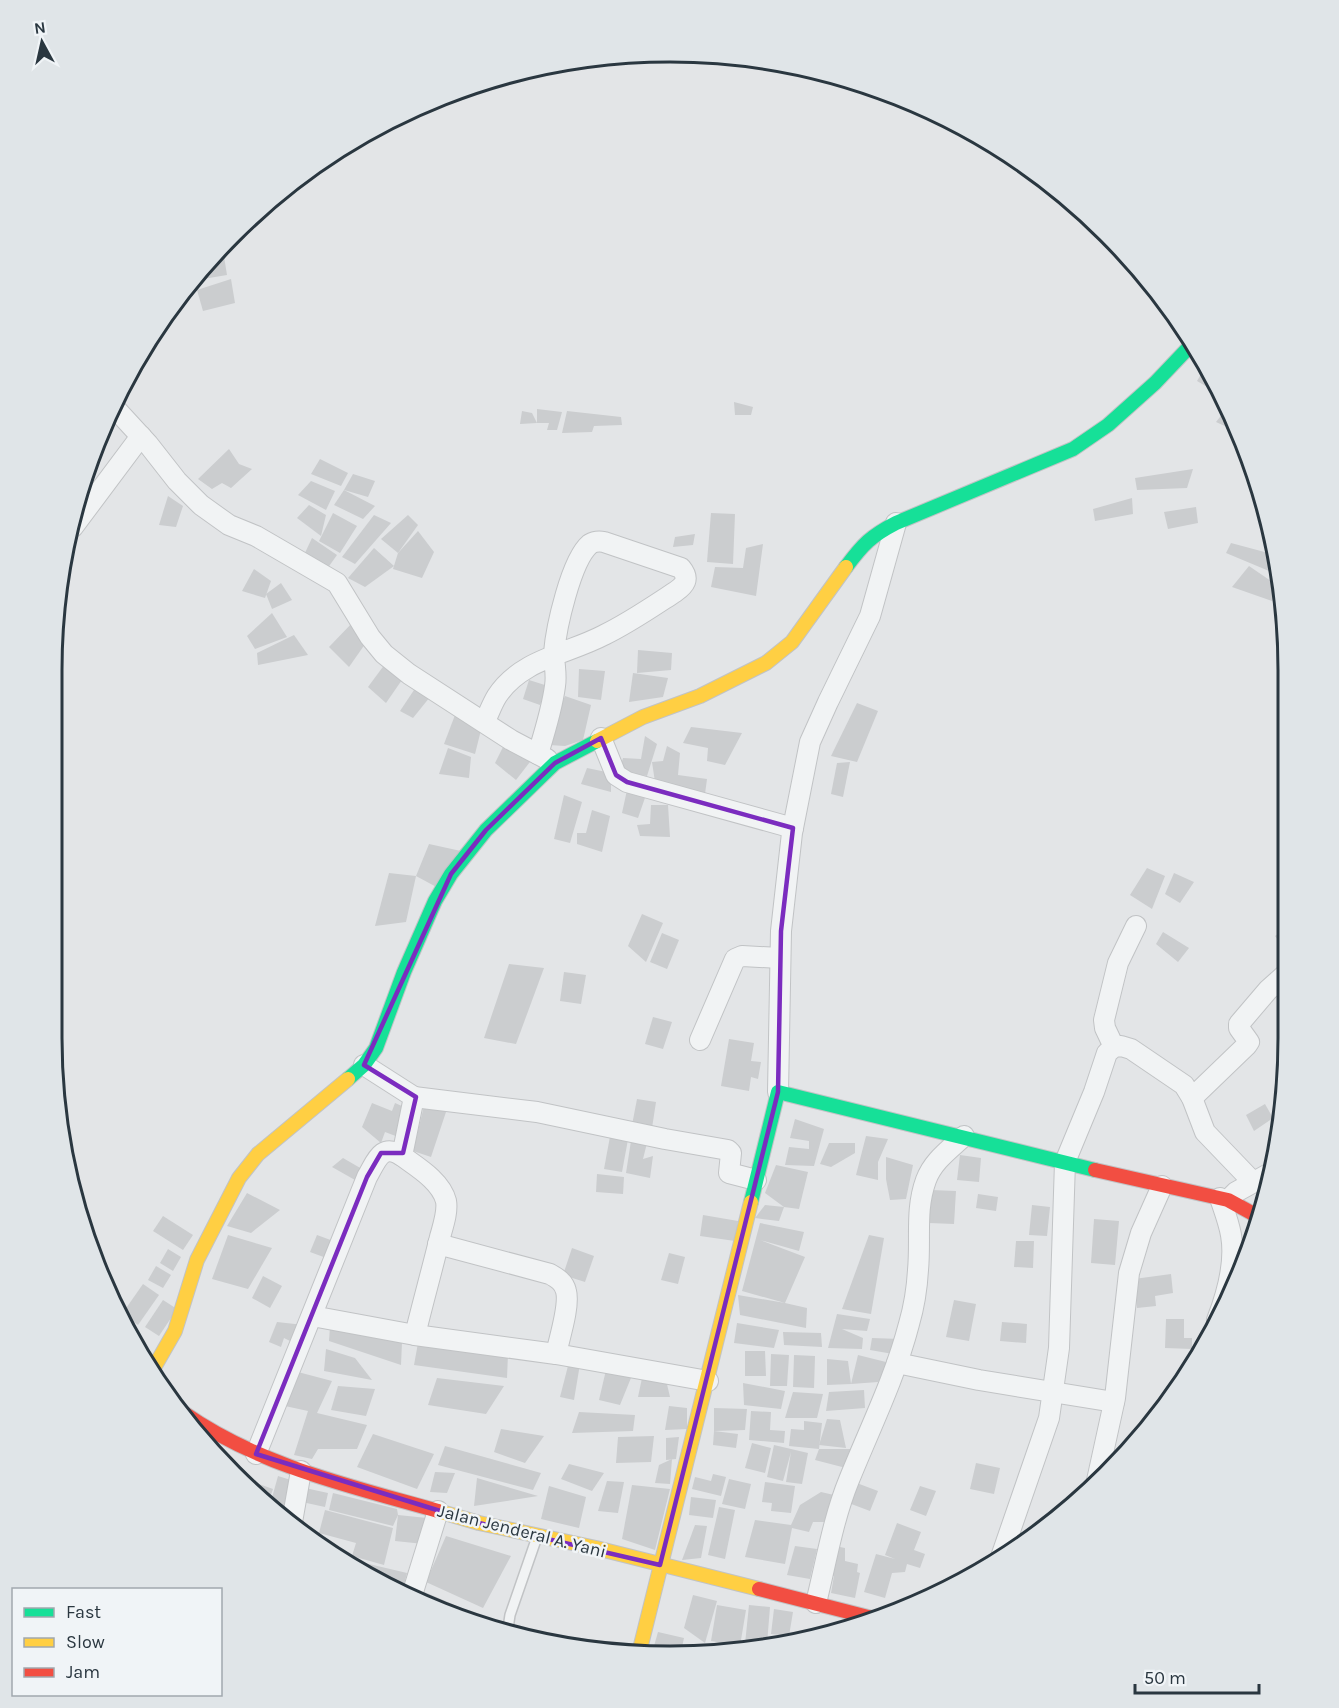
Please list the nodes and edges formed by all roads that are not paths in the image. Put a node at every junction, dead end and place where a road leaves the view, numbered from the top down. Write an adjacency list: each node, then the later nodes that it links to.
1 (1187, 352): 5 (main road)
2 (119, 412): 3 (street)
3 (141, 436): 4 (street); 7 (street)
4 (81, 516)
5 (896, 523): 8 (main road); 10 (street)
6 (554, 654): 6 (street); 7 (street); 9 (street)
7 (485, 722): 9 (street)
8 (601, 738): 9 (main road); 10 (street)
9 (546, 758): 16 (main road)
10 (793, 828): 12 (street)
11 (1136, 926): 15 (street)
12 (780, 958): 14 (street); 17 (street)
13 (1278, 981): 19 (street)
14 (700, 1040)
15 (1114, 1047): 19 (street); 22 (street)
16 (364, 1065): 18 (street); 34 (main road)
17 (778, 1092): 20 (main road); 24 (main road)
18 (414, 1096): 21 (street); 24 (street)
19 (1192, 1098): 26 (street)
20 (964, 1137): 22 (main road); 33 (street)
21 (402, 1156): 28 (street); 30 (street)
22 (1065, 1162): 25 (main road); 36 (street)
23 (1261, 1178): 26 (street)
24 (756, 1180): 35 (main road)
25 (1162, 1186): 26 (main road); 37 (street)
26 (1237, 1191): 27 (main road); 29 (street)
27 (1253, 1210)
28 (438, 1244): 31 (street); 32 (street)
29 (1229, 1276)
30 (312, 1316): 31 (street); 39 (street)
31 (415, 1335): 32 (street)
32 (556, 1354): 35 (street)
33 (897, 1363): 36 (street); 48 (street)
34 (156, 1364)
35 (708, 1381): 46 (main road)
36 (1052, 1392): 37 (street); 45 (street)
37 (1114, 1402): 40 (street)
38 (199, 1423): 39 (main road, Jalan Jenderal A. Yani)
39 (256, 1454): 41 (main road, Jalan Jenderal A. Yani)
40 (1100, 1467)
41 (301, 1472): 42 (main road, Jalan Jenderal A. Yani); 43 (street)
42 (438, 1511): 44 (main road, Jalan Jenderal A. Yani); 47 (street)
43 (293, 1516)
44 (537, 1536): 46 (main road, Jalan Jenderal A. Yani); 50 (lane)
45 (1005, 1545)
46 (660, 1565): 48 (main road, Jalan Jenderal A. Yani); 51 (main road)
47 (414, 1590)
48 (816, 1603): 49 (main road, Jalan Jenderal A. Yani)
49 (861, 1615)
50 (509, 1625)
51 (641, 1645)

